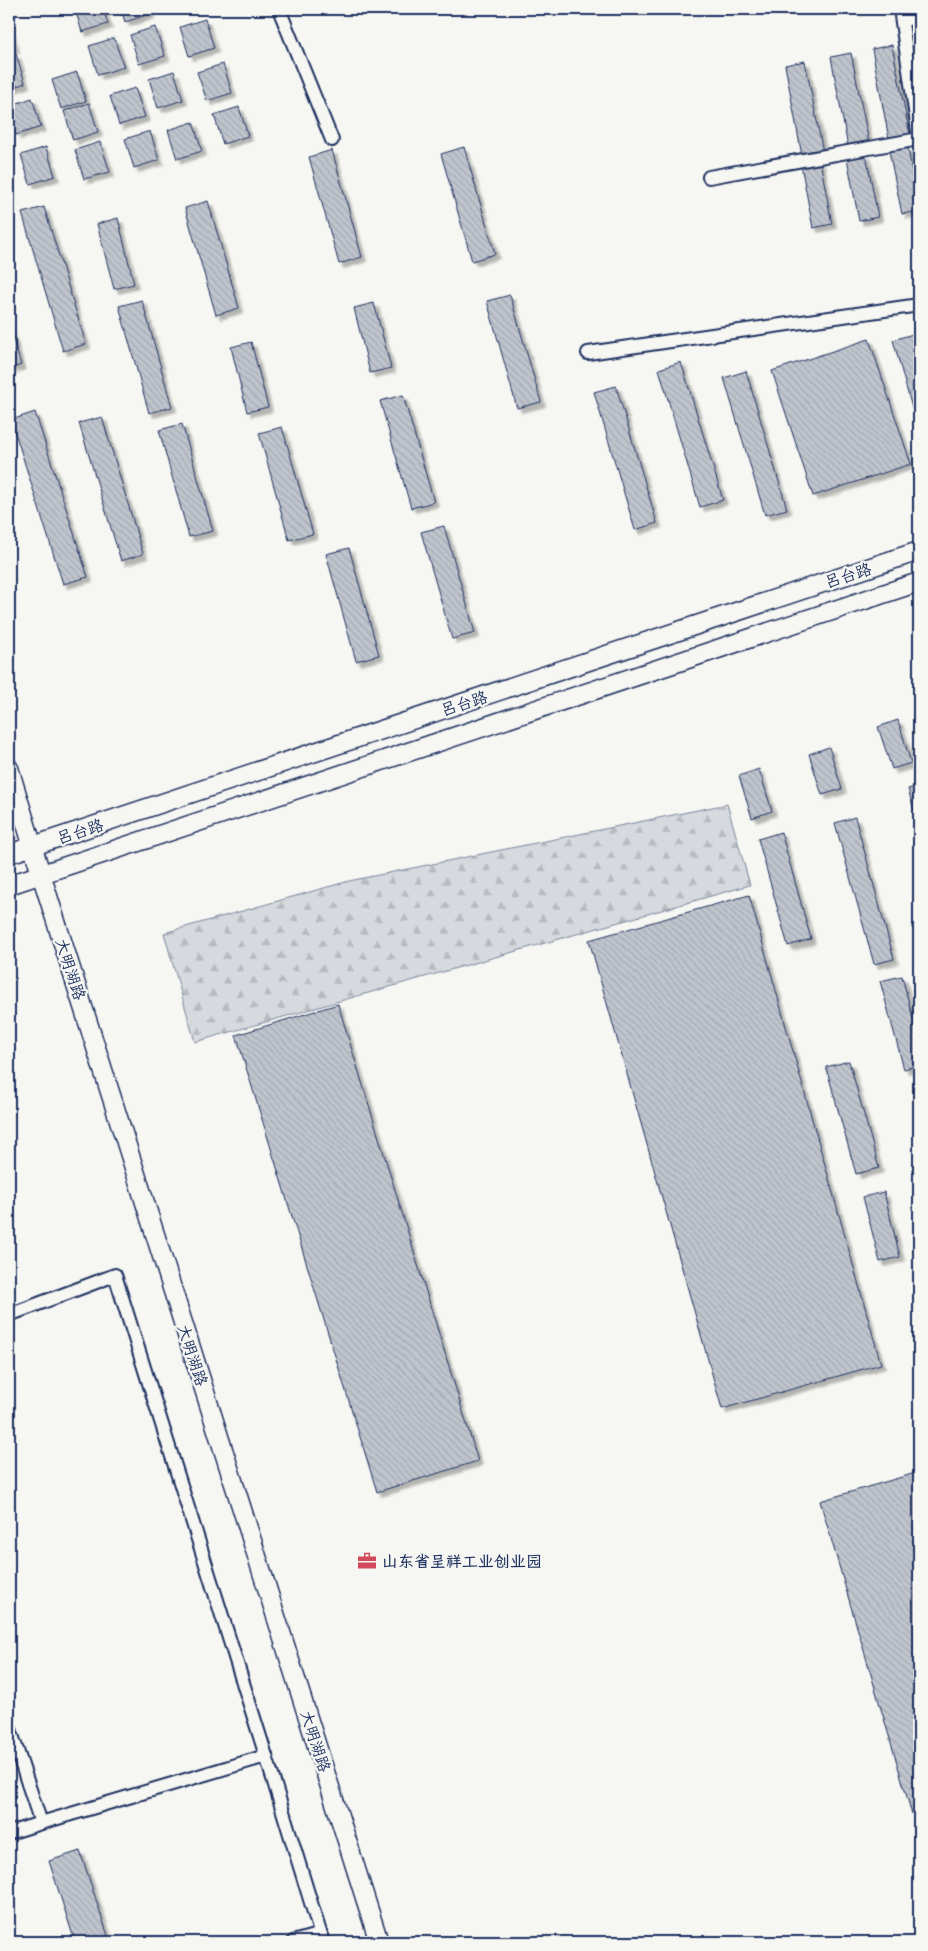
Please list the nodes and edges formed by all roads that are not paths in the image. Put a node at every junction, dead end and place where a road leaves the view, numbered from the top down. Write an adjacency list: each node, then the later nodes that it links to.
1 (279, 9): 5 (street)
2 (901, 14): 3 (street); 4 (street)
3 (919, 17)
4 (919, 138): 6 (street)
5 (332, 140)
6 (709, 177)
7 (919, 305): 8 (street)
8 (588, 353)
9 (919, 551): 12 (main road, 吕台路)
10 (919, 582): 14 (main road, 吕台路)
11 (9, 768): 12 (main road, 大明湖路)
12 (33, 846): 13 (main road, 吕台路); 14 (main road, 大明湖路)
13 (9, 854)
14 (40, 874): 15 (main road, 吕台路); 23 (main road, 大明湖路)
15 (9, 885)
16 (9, 1315): 18 (street)
17 (9, 1726): 19 (street)
18 (266, 1756): 19 (street); 21 (street)
19 (41, 1823): 20 (street)
20 (9, 1833)
21 (322, 1938): 22 (street)
22 (293, 1942)
23 (378, 1942)

